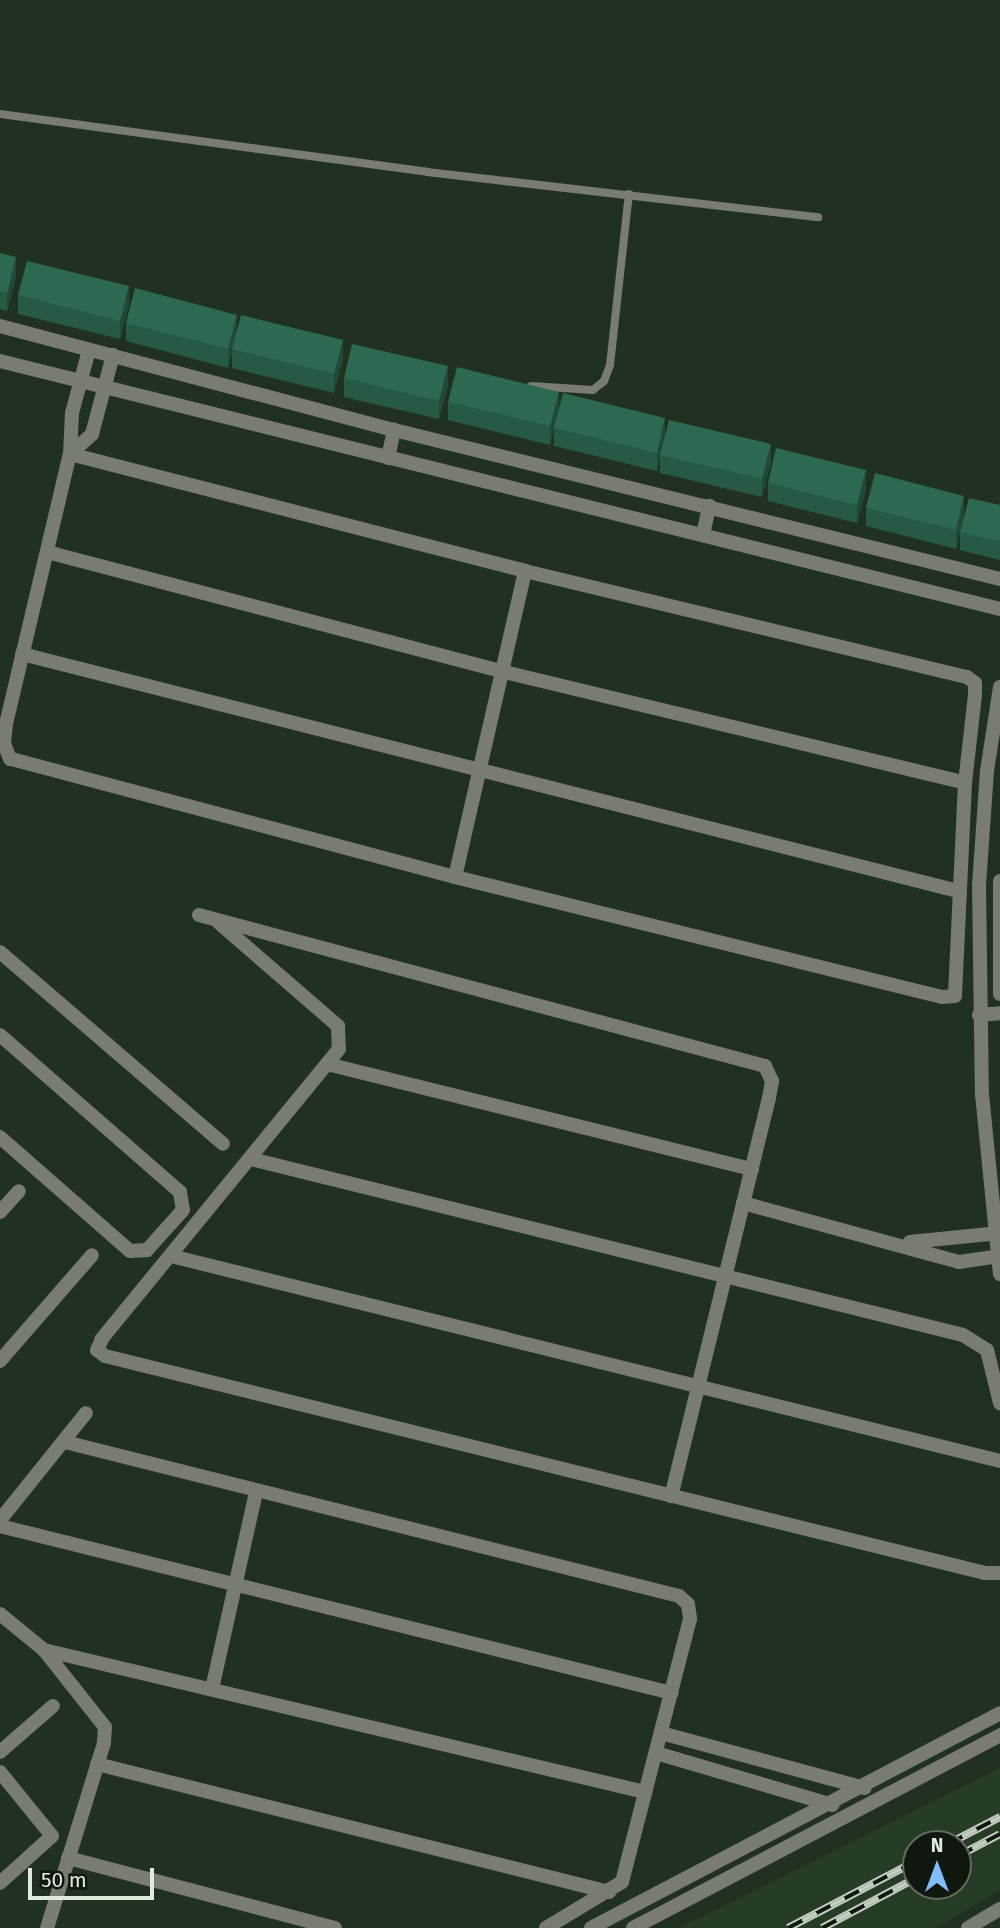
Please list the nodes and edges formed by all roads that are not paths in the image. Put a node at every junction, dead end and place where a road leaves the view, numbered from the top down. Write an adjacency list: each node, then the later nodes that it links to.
1 (0, 114): 2 (lane)
2 (629, 194): 3 (lane); 9 (lane)
3 (817, 217)
4 (0, 326): 5 (street)
5 (89, 350): 6 (street); 8 (street)
6 (113, 355): 10 (street); 11 (street)
7 (0, 362): 8 (street)
8 (80, 383): 10 (street); 12 (street)
9 (523, 386)
10 (105, 389): 12 (street); 13 (street)
11 (394, 430): 13 (street); 14 (street)
12 (70, 454): 16 (street); 17 (street)
13 (388, 458): 15 (street)
14 (709, 506): 15 (street); 18 (street)
15 (703, 535): 19 (street)
16 (47, 552): 20 (street); 21 (street)
17 (525, 571): 21 (street); 26 (street)
18 (1000, 579)
19 (998, 606)
20 (22, 654): 24 (street); 27 (street)
21 (499, 671): 24 (street); 26 (street)
22 (1000, 688): 23 (street)
23 (995, 753): 25 (street)
24 (477, 771): 27 (street); 29 (street)
25 (994, 772): 35 (street)
26 (965, 783): 29 (street)
27 (455, 877): 29 (street)
28 (1000, 881): 33 (street)
29 (958, 891)
30 (199, 915): 31 (street)
31 (218, 922): 37 (street); 41 (street)
32 (0, 952): 39 (street)
33 (1000, 994)
34 (1000, 1013): 35 (street)
35 (979, 1014): 45 (street)
36 (0, 1035): 38 (street)
37 (327, 1064): 40 (street); 41 (street)
38 (0, 1137)
39 (223, 1144)
40 (251, 1159): 48 (street); 51 (street)
41 (752, 1169): 43 (street)
42 (19, 1191): 44 (street)
43 (743, 1203): 46 (street); 51 (street)
44 (0, 1212)
45 (997, 1233): 46 (street); 49 (street)
46 (902, 1243): 49 (street)
47 (92, 1255): 52 (street)
48 (171, 1256): 53 (street); 59 (street)
49 (998, 1256): 50 (street)
50 (1000, 1274)
51 (724, 1276): 53 (street); 54 (street)
52 (0, 1360)
53 (697, 1387): 57 (street); 59 (street)
54 (1000, 1403)
55 (86, 1413): 56 (street)
56 (65, 1442): 58 (street); 60 (street)
57 (1000, 1461)
58 (256, 1492): 62 (street); 66 (street)
59 (671, 1496): 61 (street)
60 (0, 1523): 62 (street)
61 (1000, 1573)
62 (235, 1585): 65 (street); 66 (street)
63 (0, 1614): 64 (street)
64 (44, 1650): 65 (street); 73 (street)
65 (212, 1689): 76 (street)
66 (672, 1693): 69 (street)
67 (53, 1706): 71 (street)
68 (1000, 1713): 75 (street)
69 (661, 1733): 72 (street); 75 (street)
70 (1000, 1735): 78 (street)
71 (0, 1752)
72 (656, 1753): 76 (street); 77 (street)
73 (97, 1764): 80 (street); 82 (street)
74 (0, 1772): 81 (street)
75 (863, 1785): 77 (street); 78 (street)
76 (645, 1792): 82 (street)
77 (831, 1801): 79 (street); 87 (street)
78 (873, 1801): 79 (street)
79 (841, 1818): 88 (street)
80 (68, 1858): 84 (street); 85 (street)
81 (0, 1883)
82 (609, 1892): 86 (street)
83 (1000, 1909): 89 (street)
84 (47, 1928)
85 (335, 1928)
86 (546, 1928)
87 (591, 1928)
88 (633, 1928)
89 (968, 1928)

